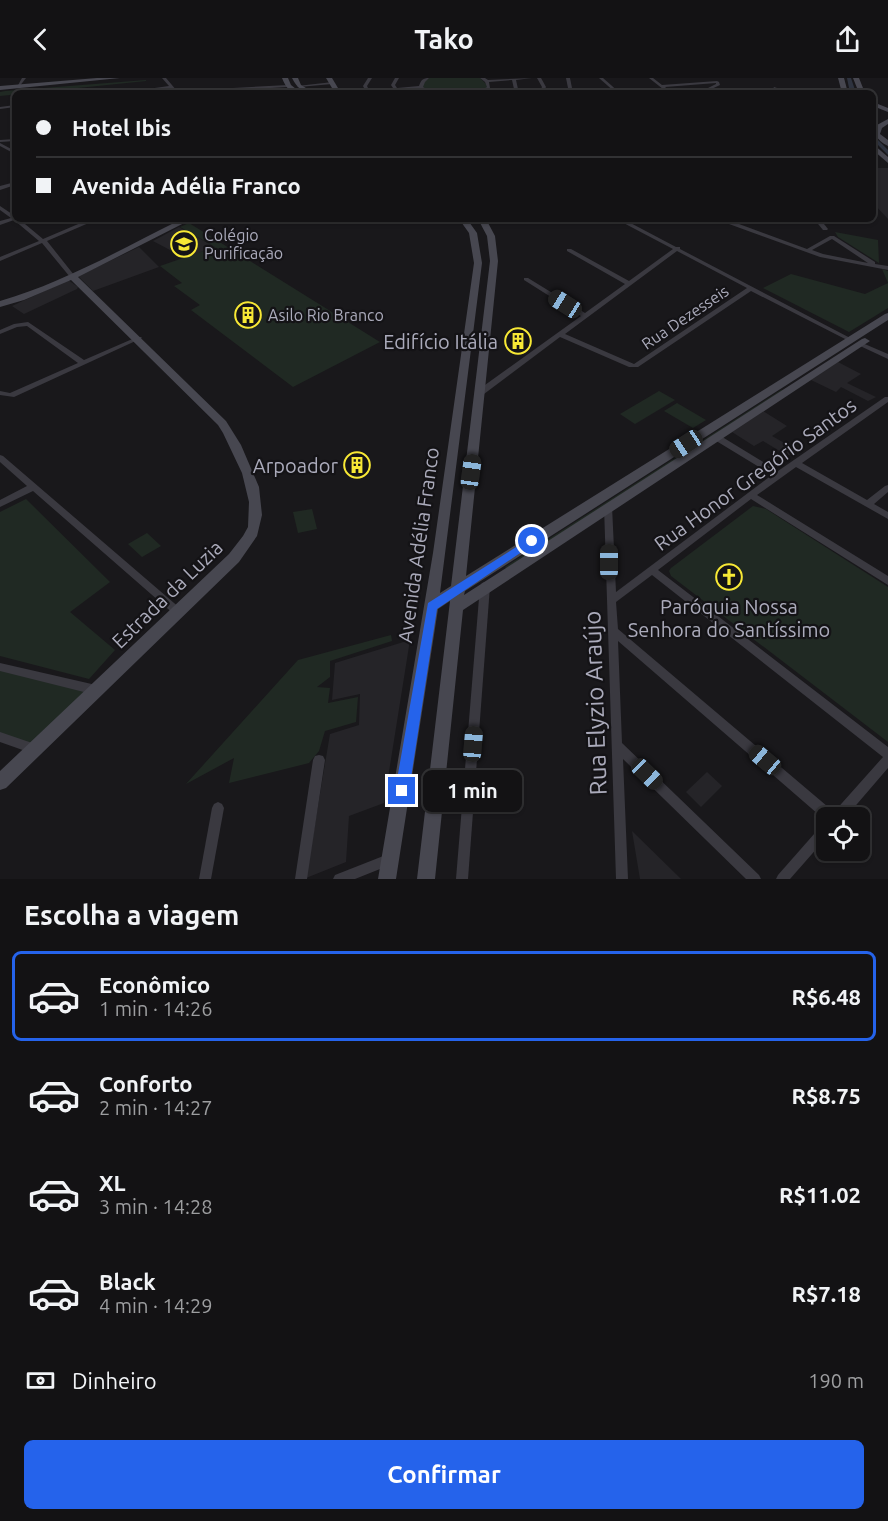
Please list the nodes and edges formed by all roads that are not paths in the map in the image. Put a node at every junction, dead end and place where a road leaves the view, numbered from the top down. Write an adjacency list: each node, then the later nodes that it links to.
1 (24, 78): 20 (street)
2 (117, 78): 20 (main road)
3 (164, 78): 23 (street)
4 (260, 78): 30 (street)
5 (285, 78): 21 (main road)
6 (296, 78): 26 (main road)
7 (397, 78): 27 (street)
8 (427, 78): 24 (street)
9 (482, 78): 17 (street)
10 (530, 78): 13 (street)
11 (601, 78): 35 (street)
12 (651, 78): 22 (street)
13 (514, 79): 17 (street)
14 (330, 80): 26 (street)
15 (728, 80): 18 (street)
16 (340, 81): 31 (main road)
17 (487, 81): 34 (street)
18 (711, 81): 19 (street); 22 (street)
19 (717, 82): 37 (street)
20 (18, 86): 25 (main road)
21 (288, 86): 26 (main road); 30 (street)
22 (660, 86): 36 (street)
23 (173, 87): 28 (street); 29 (street)
24 (421, 87): 27 (street); 33 (street)
25 (0, 88)
26 (298, 89)
27 (394, 89): 32 (street)
28 (147, 90)
29 (175, 90)
30 (260, 90)
31 (339, 90)
32 (385, 90)
33 (426, 90)
34 (484, 90)
35 (615, 90)
36 (666, 90)
37 (707, 90)
38 (888, 121): 40 (main road)
39 (876, 131): 40 (main road)
40 (877, 134): 41 (main road)
41 (888, 144)
42 (876, 151): 43 (main road)
43 (888, 161)
44 (20, 222): 53 (street)
45 (89, 222): 53 (street)
46 (182, 222): 60 (main road)
47 (465, 222): 97 (main road, Avenida Adélia Franco)
48 (484, 222): 74 (main road)
49 (625, 222): 54 (street)
50 (819, 222): 52 (street)
51 (731, 223): 56 (street)
52 (825, 229)
53 (44, 243): 57 (street); 60 (street)
54 (678, 248): 62 (street); 63 (street)
55 (569, 250): 62 (street)
56 (807, 251): 58 (street); 58 (street)
57 (0, 259)
58 (879, 266): 59 (street)
59 (888, 268)
60 (72, 276): 64 (main road); 70 (main road, Estrada da Luzia)
61 (526, 279): 65 (street)
62 (629, 284): 65 (street)
63 (751, 288): 69 (street, Rua Dezesseis); 71 (street)
64 (3, 304)
65 (585, 316): 69 (street)
66 (888, 316): 71 (main road)
67 (888, 326): 71 (main road)
68 (0, 332): 73 (street)
69 (559, 334): 74 (street)
70 (139, 338): 73 (street); 99 (main road, Estrada da Luzia)
71 (856, 342): 72 (street); 77 (main road); 91 (main road)
72 (888, 357)
73 (82, 363): 75 (street)
74 (481, 392): 90 (main road)
75 (1, 394)
76 (888, 399): 79 (street, Rua Honor Gregório Santos)
77 (716, 437): 80 (street); 86 (main road)
78 (0, 459): 81 (street)
79 (796, 463): 80 (street, Rua Honor Gregório Santos); 85 (street)
80 (778, 475): 83 (street, Rua Honor Gregório Santos)
81 (33, 487): 84 (street); 99 (street)
82 (888, 488): 85 (street)
83 (751, 495): 92 (street, Rua Honor Gregório Santos); 93 (street)
84 (0, 504)
85 (868, 504): 87 (street)
86 (608, 506): 88 (main road); 89 (street, Rua Elyzio Araújo)
87 (888, 516)
88 (592, 517): 89 (street); 94 (main road)
89 (608, 526): 96 (street, Rua Elyzio Araújo)
90 (461, 560): 91 (main road); 95 (main road)
91 (486, 569): 95 (main road)
92 (652, 570): 96 (street, Rua Honor Gregório Santos); 106 (street)
93 (888, 581)
94 (485, 586): 98 (main road); 120 (street)
95 (459, 587): 97 (main road); 98 (main road)
96 (613, 599): 100 (street, Rua Elyzio Araújo)
97 (432, 606): 114 (main road, Avenida Adélia Franco)
98 (456, 607): 119 (main road)
99 (178, 612): 102 (main road, Estrada da Luzia)
100 (612, 630): 104 (street, Rua Elyzio Araújo); 110 (street)
101 (0, 667): 102 (street)
102 (96, 690): 105 (main road, Estrada da Luzia)
103 (0, 737): 105 (street)
104 (616, 744): 121 (street, Rua Elyzio Araújo); 122 (street)
105 (34, 749): 109 (main road, Estrada da Luzia)
106 (888, 754)
107 (319, 760): 116 (street)
108 (888, 760): 111 (street)
109 (0, 782)
110 (821, 807)
111 (844, 807)
112 (218, 808): 115 (street)
113 (816, 840): 123 (street)
114 (391, 859): 117 (street); 118 (main road, Avenida Adélia Franco)
115 (205, 879)
116 (301, 879)
117 (339, 879)
118 (387, 879)
119 (426, 879)
120 (462, 879)
121 (622, 879)
122 (754, 879)
123 (782, 879)

